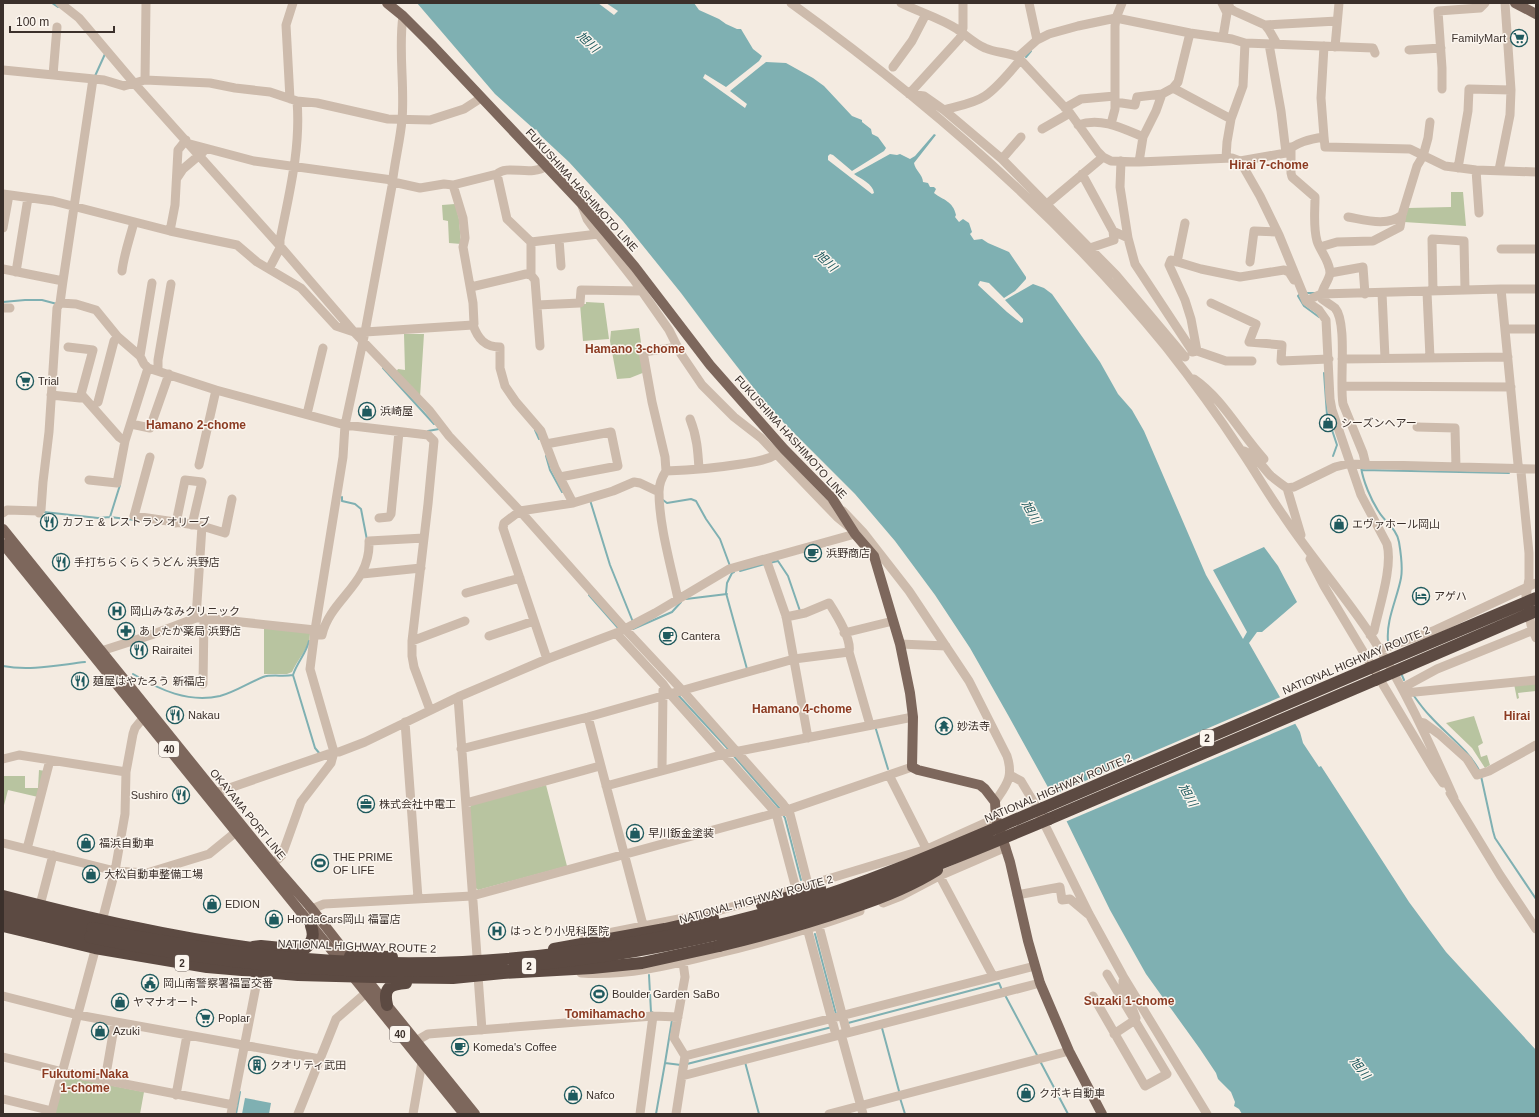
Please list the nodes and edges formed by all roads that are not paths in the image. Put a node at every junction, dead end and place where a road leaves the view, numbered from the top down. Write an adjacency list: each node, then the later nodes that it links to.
1 (60, 3): 40 (street)
2 (146, 3): 39 (street)
3 (293, 3): 48 (street)
4 (388, 3): 18 (main road, FUKUSHIMA HASHIMOTO LINE)
5 (790, 3): 44 (street)
6 (901, 3): 16 (street)
7 (963, 3): 23 (street)
8 (1029, 3): 26 (street)
9 (1122, 3): 19 (street)
10 (1222, 3): 25 (street)
11 (1228, 3): 21 (street)
12 (1339, 3): 20 (street)
13 (1485, 3): 31 (street)
14 (1505, 3): 43 (street)
15 (1515, 3): 17 (main road)
16 (926, 14): 23 (street); 35 (street)
17 (1536, 14)
18 (403, 16): 46 (main road, FUKUSHIMA HASHIMOTO LINE); 52 (street)
19 (1116, 18): 24 (street); 26 (street); 47 (street)
20 (1337, 20): 21 (street); 30 (street)
21 (1265, 25): 28 (street)
22 (57, 27): 37 (street)
23 (962, 33): 34 (street); 44 (street)
24 (1190, 33): 25 (street); 41 (street)
25 (1222, 37): 27 (street)
26 (1037, 40): 34 (street)
27 (1245, 43): 28 (street); 51 (street)
28 (1273, 44): 29 (street); 61 (street)
29 (1324, 46): 30 (street); 58 (street)
30 (1335, 47): 33 (street)
31 (1441, 48): 32 (street); 42 (street)
32 (1409, 50)
33 (1375, 53)
34 (1019, 59): 49 (street); 50 (street)
35 (893, 67)
36 (3, 70): 37 (street)
37 (53, 75): 38 (street)
38 (93, 79): 40 (street); 86 (street)
39 (145, 80): 40 (street); 48 (street)
40 (131, 84): 60 (street)
41 (1173, 88): 45 (street); 51 (street)
42 (1442, 88)
43 (1511, 90): 71 (street); 74 (street)
44 (910, 94): 49 (street); 82 (street)
45 (1162, 94): 47 (street); 59 (street)
46 (481, 98): 52 (street); 70 (main road, FUKUSHIMA HASHIMOTO LINE)
47 (1115, 99): 50 (street); 54 (street)
48 (294, 100): 52 (street); 72 (street)
49 (944, 110): 66 (street)
50 (1067, 110): 55 (street); 56 (street)
51 (1231, 119): 65 (street)
52 (402, 120): 79 (street)
53 (1430, 122): 63 (street)
54 (1111, 124): 55 (street); 59 (street)
55 (1078, 125): 64 (street)
56 (1042, 129)
57 (1021, 137): 66 (street)
58 (1324, 137): 61 (street); 63 (street)
59 (1143, 138): 69 (street)
60 (185, 142): 62 (street); 78 (street)
61 (1288, 150): 68 (street); 100 (street)
62 (199, 155): 72 (street); 78 (street); 101 (street)
63 (1423, 156): 71 (street); 88 (street)
64 (1103, 157): 67 (street); 77 (street)
65 (1226, 158): 68 (street); 69 (street)
66 (1002, 159): 84 (street)
67 (1121, 161): 69 (street); 97 (street)
68 (1240, 161): 95 (street)
69 (1139, 162)
70 (546, 166): 76 (street); 85 (main road, FUKUSHIMA HASHIMOTO LINE)
71 (1458, 168): 73 (street)
72 (294, 169): 79 (street); 101 (street)
73 (1476, 170): 74 (street); 87 (street)
74 (1498, 170): 75 (street)
75 (1536, 172)
76 (497, 174): 80 (street); 99 (street)
77 (1082, 174): 84 (street); 94 (street)
78 (177, 180): 93 (street)
79 (392, 181): 80 (street); 136 (street)
80 (453, 185): 117 (street)
81 (6, 195): 83 (street); 92 (street)
82 (1025, 196): 84 (street); 138 (street)
83 (28, 198): 86 (street); 111 (street)
84 (1046, 202): 102 (street)
85 (581, 203): 96 (street); 180 (main road, FUKUSHIMA HASHIMOTO LINE)
86 (74, 207): 90 (street); 114 (street)
87 (1479, 213)
88 (1402, 215): 89 (street); 100 (street)
89 (1348, 217)
90 (134, 222): 93 (street); 110 (street)
91 (1185, 223): 105 (street)
92 (3, 228)
93 (171, 228): 108 (street)
94 (1114, 231): 97 (street); 102 (street)
95 (1277, 232): 106 (street); 118 (street)
96 (598, 234): 98 (street); 122 (street)
97 (1128, 238): 142 (street)
98 (559, 239): 99 (street); 107 (street)
99 (531, 242): 113 (street)
100 (1320, 247): 112 (street)
101 (279, 248): 108 (street); 134 (street)
102 (1090, 248): 142 (street)
103 (1501, 249): 104 (street)
104 (1536, 249)
105 (1177, 262): 118 (street); 142 (street)
106 (1250, 262)
107 (561, 266)
108 (270, 267): 134 (street)
109 (3, 269): 111 (street)
110 (122, 271)
111 (16, 272): 114 (street)
112 (1330, 273): 125 (street); 126 (street)
113 (531, 275): 117 (street); 130 (street)
114 (63, 280): 129 (street)
115 (152, 283): 149 (street)
116 (171, 284): 149 (street)
117 (472, 286): 131 (street)
118 (1300, 287): 127 (street)
119 (1500, 289): 120 (street); 121 (street); 132 (street)
120 (1536, 289)
121 (1465, 290): 123 (street); 123 (street)
122 (642, 291): 130 (street); 139 (street)
123 (1430, 291): 124 (street); 145 (street)
124 (1382, 293): 126 (street); 144 (street)
125 (1321, 294): 126 (street); 127 (street); 147 (street)
126 (1365, 294)
127 (1306, 301): 146 (street)
128 (1211, 303): 146 (street)
129 (59, 304): 135 (street); 156 (street)
130 (537, 305): 137 (street)
131 (474, 327): 136 (street); 165 (street)
132 (1505, 329): 133 (street); 143 (street)
133 (1536, 329)
134 (350, 331): 136 (street)
135 (116, 338): 149 (street); 157 (street)
136 (363, 341): 161 (street); 183 (street)
137 (540, 346)
138 (1165, 346): 142 (street); 150 (street)
139 (678, 347): 167 (street); 175 (street)
140 (68, 348): 155 (street)
141 (323, 348): 158 (street)
142 (1192, 353): 148 (street)
143 (1508, 357): 145 (street); 153 (street)
144 (1385, 358): 145 (street); 147 (street)
145 (1430, 358)
146 (1329, 359): 169 (street)
147 (1342, 359): 152 (street)
148 (1252, 361)
149 (150, 366): 151 (street); 160 (street)
150 (1186, 373): 166 (street); 178 (street)
151 (169, 374): 154 (street); 160 (street)
152 (1342, 386): 153 (street); 169 (street)
153 (1511, 387): 173 (street)
154 (216, 390): 158 (street); 170 (street)
155 (81, 394): 156 (street); 164 (street)
156 (51, 395): 184 (street)
157 (98, 402)
158 (307, 414): 161 (street)
159 (690, 419): 172 (street)
160 (133, 424): 164 (street)
161 (345, 425): 163 (street); 213 (street)
162 (1417, 427): 171 (street)
163 (400, 432): 185 (street); 191 (street)
164 (125, 441): 177 (street)
165 (546, 444): 176 (street); 176 (street)
166 (1241, 450): 178 (street); 193 (street)
167 (777, 454): 172 (street); 190 (street)
168 (150, 457): 186 (street)
169 (1360, 464): 171 (street); 178 (street); 214 (street)
170 (199, 465)
171 (1456, 467): 173 (street)
172 (699, 469): 175 (street)
173 (1520, 469): 174 (street); 199 (street)
174 (1536, 469)
175 (666, 471): 179 (street)
176 (560, 477): 182 (street)
177 (89, 480)
178 (1284, 486): 193 (street)
179 (659, 490): 182 (street); 203 (street)
180 (832, 498): 190 (main road, FUKUSHIMA HASHIMOTO LINE); 200 (street)
181 (232, 499): 189 (street)
182 (572, 500): 183 (street)
183 (517, 512): 198 (street); 210 (street)
184 (3, 513)
185 (379, 518)
186 (176, 523): 187 (street); 187 (street)
187 (192, 525): 189 (street)
188 (3, 529): 221 (main road, OKAYAMA PORT LINE / 40)
189 (202, 529): 206 (street)
190 (852, 531): 194 (main road, FUKUSHIMA HASHIMOTO LINE); 195 (street)
191 (424, 538): 196 (street); 197 (street)
192 (3, 544): 221 (main road, OKAYAMA PORT LINE / 40)
193 (1305, 546): 214 (street); 251 (street)
194 (874, 556): 200 (street); 208 (main road, FUKUSHIMA HASHIMOTO LINE)
195 (767, 562): 203 (street); 205 (street)
196 (421, 568): 197 (street); 216 (street)
197 (362, 574): 213 (street)
198 (520, 578): 201 (street); 209 (street)
199 (1532, 585): 212 (street); 219 (street)
200 (909, 591): 218 (street)
201 (466, 593)
202 (1536, 598): 260 (highway, NATIONAL HIGHWAY ROUTE 2 / 2, bridge)
203 (678, 599): 210 (street)
204 (1536, 611): 263 (highway, NATIONAL HIGHWAY ROUTE 2 / 2, bridge)
205 (786, 617): 211 (street); 223 (street)
206 (200, 618): 213 (street); 221 (street); 225 (street)
207 (465, 621): 216 (street)
208 (893, 621): 211 (street); 217 (main road, FUKUSHIMA HASHIMOTO LINE)
209 (534, 622): 215 (street); 222 (street)
210 (626, 630): 222 (street); 227 (street); 227 (street)
211 (846, 633): 220 (street)
212 (1535, 633): 226 (street)
213 (316, 635): 239 (street)
214 (1370, 635): 219 (street)
215 (489, 636)
216 (412, 641): 229 (street)
217 (900, 644): 218 (street); 232 (main road, FUKUSHIMA HASHIMOTO LINE)
218 (946, 646): 248 (street)
219 (1379, 650): 226 (street)
220 (849, 652): 223 (street); 235 (street)
221 (97, 653): 230 (main road, OKAYAMA PORT LINE / 40); 250 (main road, OKAYAMA PORT LINE / 40)
222 (547, 659): 228 (street)
223 (794, 659): 227 (street); 236 (street)
224 (1536, 680): 226 (street)
225 (203, 684)
226 (1403, 690): 234 (street)
227 (673, 693): 231 (street); 240 (street); 240 (street); 245 (street)
228 (458, 697): 229 (street); 238 (street)
229 (430, 710): 233 (street)
230 (144, 717): 246 (street); 250 (main road, OKAYAMA PORT LINE / 40)
231 (588, 717): 238 (street); 243 (street)
232 (913, 717): 235 (street); 244 (main road, FUKUSHIMA HASHIMOTO LINE)
233 (405, 722): 239 (street); 272 (street)
234 (1419, 722): 237 (street); 251 (street)
235 (873, 725): 236 (street)
236 (808, 738): 240 (street)
237 (1536, 745)
238 (461, 749): 253 (street)
239 (334, 752): 250 (street); 264 (street)
240 (730, 753): 245 (street); 254 (street)
241 (3, 760): 242 (street)
242 (50, 760): 246 (street); 259 (street)
243 (600, 766): 249 (street); 253 (street)
244 (912, 767): 247 (street); 252 (main road)
245 (662, 770): 249 (street)
246 (126, 772): 265 (street)
247 (889, 775): 254 (street); 260 (street)
248 (1010, 775): 252 (street); 276 (street)
249 (606, 786): 261 (street)
250 (212, 795): 256 (main road, OKAYAMA PORT LINE / 40); 264 (main road, OKAYAMA PORT LINE / 40)
251 (1454, 798): 284 (street)
252 (995, 802): 255 (main road)
253 (466, 803): 270 (street)
254 (781, 812): 261 (street); 267 (street); 268 (street)
255 (996, 818): 258 (main road); 260 (street)
256 (236, 832): 264 (main road, OKAYAMA PORT LINE / 40); 265 (street)
257 (3, 843): 259 (street)
258 (1006, 847): 266 (street); 271 (main road)
259 (27, 849): 262 (street)
260 (927, 852): 266 (street); 267 (street); 283 (highway, NATIONAL HIGHWAY ROUTE 2 / 2, bridge); 286 (highway, bridge)
261 (624, 854): 270 (street); 281 (street)
262 (53, 855): 265 (street); 273 (street)
263 (955, 858): 283 (highway, NATIONAL HIGHWAY ROUTE 2 / 2, bridge); 294 (highway, bridge)
264 (270, 867): 275 (main road, OKAYAMA PORT LINE / 40); 278 (main road, OKAYAMA PORT LINE / 40)
265 (115, 872): 283 (street)
266 (940, 876): 282 (street); 299 (street)
267 (808, 885): 268 (street); 282 (street)
268 (796, 889): 281 (street); 285 (street)
269 (3, 896): 273 (highway)
270 (472, 896): 272 (street); 289 (street)
271 (1017, 896): 276 (street); 292 (main road)
272 (418, 898): 275 (street)
273 (40, 905): 283 (highway)
274 (3, 907): 283 (highway, NATIONAL HIGHWAY ROUTE 2 / 2)
275 (312, 909): 278 (street); 290 (main road, OKAYAMA PORT LINE / 40)
276 (1089, 914): 300 (street)
277 (3, 916): 283 (highway, NATIONAL HIGHWAY ROUTE 2 / 2)
278 (303, 916): 280 (main road, OKAYAMA PORT LINE / 40)
279 (3, 926): 287 (highway, 2)
280 (311, 926): 288 (highway); 290 (main road, OKAYAMA PORT LINE / 40)
281 (643, 926): 286 (street)
282 (819, 926): 285 (street); 312 (street)
283 (95, 928): 287 (street); 288 (highway)
284 (1536, 929)
285 (807, 930): 291 (street); 312 (street)
286 (563, 947): 289 (highway)
287 (95, 948): 293 (highway, 2); 307 (street)
288 (250, 948): 290 (highway)
289 (476, 956): 290 (highway)
290 (342, 959): 295 (highway)
291 (683, 962): 294 (street); 309 (street)
292 (1035, 966): 299 (street); 302 (main road)
293 (259, 971): 295 (highway, 2); 317 (street)
294 (545, 971): 296 (highway)
295 (358, 973): 296 (highway); 301 (highway); 303 (main road, 40); 306 (main road, 40)
296 (503, 973): 298 (highway)
297 (1108, 974): 310 (street)
298 (478, 976): 301 (highway); 313 (street)
299 (994, 976): 312 (street)
300 (1123, 976): 310 (street); 339 (street)
301 (453, 978): 306 (highway)
302 (1040, 982): 312 (street); 318 (main road)
303 (366, 993): 316 (main road, 40); 321 (street)
304 (3, 996): 307 (street)
305 (1093, 996): 314 (street)
306 (387, 1006): 316 (main road, 40)
307 (78, 1015): 311 (street); 323 (street)
308 (653, 1016): 309 (street); 313 (street); 335 (street)
309 (678, 1017): 320 (street)
310 (1135, 1020): 314 (street); 314 (street)
311 (115, 1022): 315 (street); 325 (street)
312 (839, 1024): 320 (street); 324 (street); 329 (street)
313 (482, 1030): 316 (street)
314 (1114, 1034)
315 (187, 1035): 317 (street); 326 (street)
316 (412, 1043): 322 (main road, 40); 334 (main road, 40)
317 (247, 1045): 321 (street); 328 (street)
318 (1069, 1052): 329 (street); 338 (main road)
319 (3, 1056): 323 (street)
320 (684, 1056): 324 (street)
321 (320, 1059): 331 (street)
322 (422, 1062): 332 (street); 333 (main road, 40)
323 (63, 1072): 325 (street); 330 (street)
324 (682, 1076): 336 (street)
325 (105, 1078): 326 (street)
326 (177, 1092): 328 (street)
327 (3, 1099): 330 (street)
328 (231, 1105)
329 (862, 1110): 337 (street)
330 (52, 1112)
331 (298, 1114)
332 (413, 1114)
333 (464, 1114)
334 (474, 1114)
335 (640, 1114)
336 (676, 1114)
337 (829, 1114)
338 (1102, 1114)
339 (1207, 1114)

